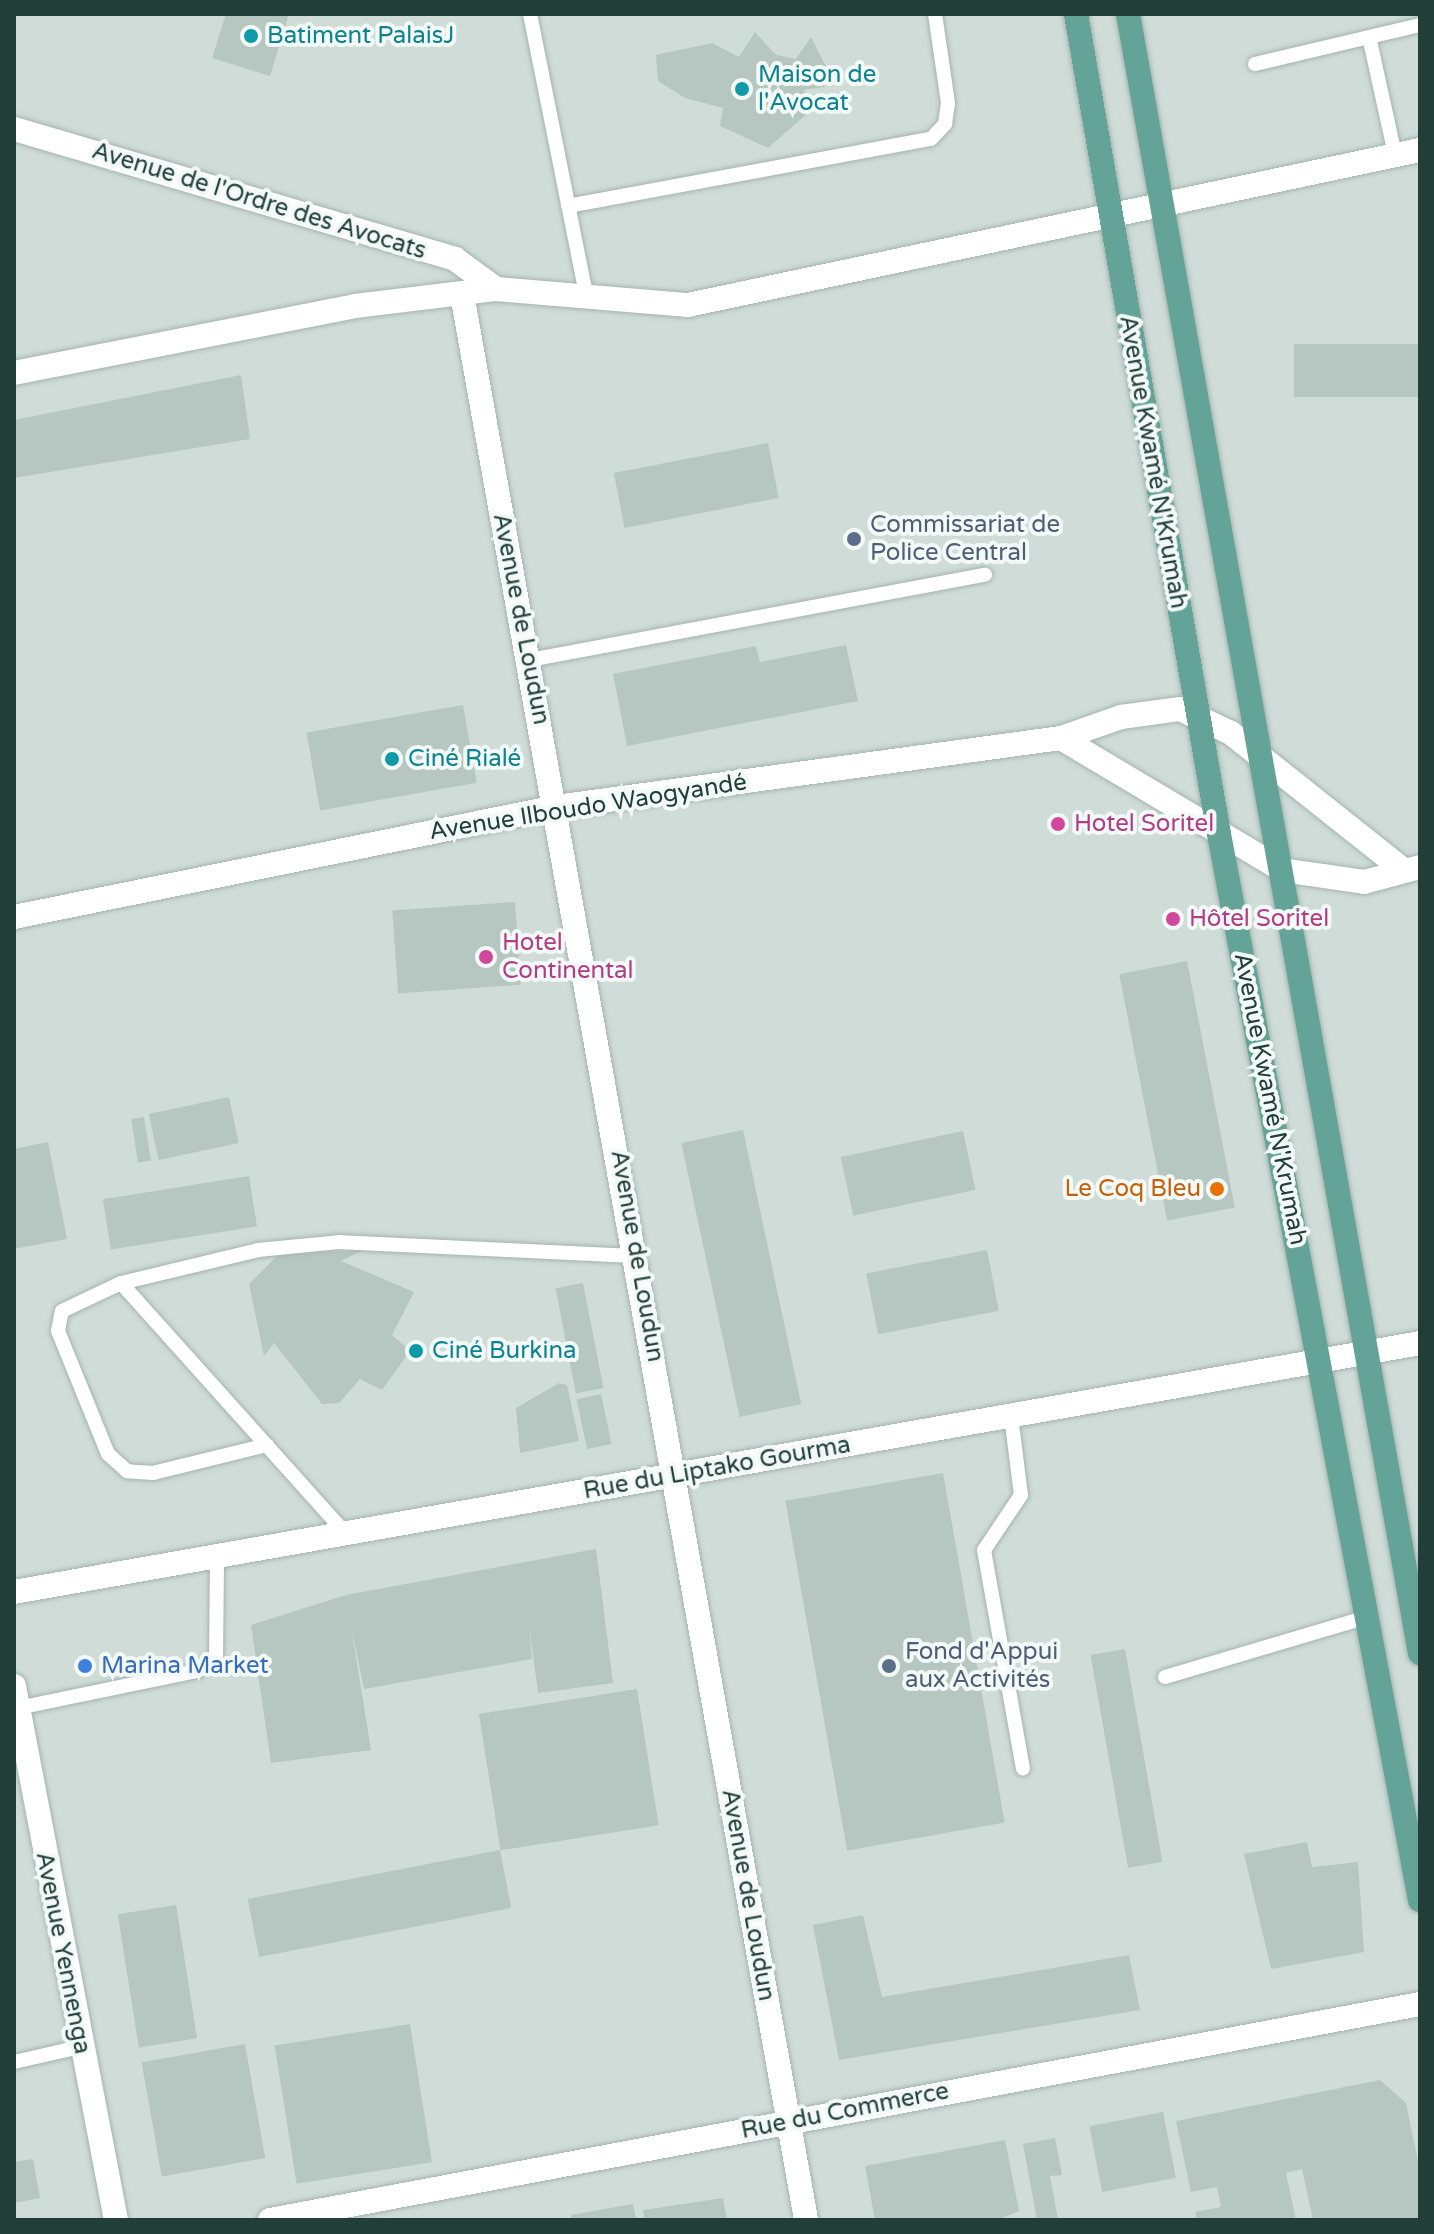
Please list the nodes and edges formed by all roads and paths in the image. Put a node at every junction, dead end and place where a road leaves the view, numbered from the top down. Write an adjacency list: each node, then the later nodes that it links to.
1 (530, 14): 11 (lane)
2 (935, 14): 11 (lane)
3 (1076, 14): 13 (main road, Avenue Kwamé N'Krumah)
4 (1128, 14): 12 (main road, Avenue Kwamé N'Krumah)
5 (1420, 25): 6 (lane)
6 (1370, 41): 7 (lane); 10 (lane)
7 (1255, 64)
8 (14, 129): 14 (street, Avenue de l'Ordre des Avocats)
9 (1420, 150): 10 (street)
10 (1395, 155): 12 (street)
11 (568, 206): 16 (lane)
12 (1166, 206): 13 (street); 22 (main road, Avenue Kwamé N'Krumah)
13 (1110, 216): 16 (street); 20 (main road, Avenue Kwamé N'Krumah)
14 (496, 289): 15 (street); 16 (street)
15 (462, 294): 17 (street); 19 (street, Avenue de Loudun)
16 (587, 301)
17 (14, 373)
18 (985, 575): 19 (lane)
19 (529, 660): 23 (street, Avenue de Loudun)
20 (1198, 712): 21 (street, Avenue Ilboudo Waogyandé); 22 (street); 24 (main road, Avenue Kwamé N'Krumah)
21 (1061, 738): 23 (street, Avenue Ilboudo Waogyandé); 24 (street)
22 (1259, 755): 25 (street); 26 (main road, Avenue Kwamé N'Krumah)
23 (556, 807): 27 (street, Avenue Ilboudo Waogyandé); 28 (street, Avenue de Loudun)
24 (1219, 834): 26 (street); 32 (main road, Avenue Kwamé N'Krumah)
25 (1411, 868): 26 (street)
26 (1282, 870): 31 (main road, Avenue Kwamé N'Krumah)
27 (14, 917)
28 (638, 1256): 29 (lane); 35 (street, Avenue de Loudun)
29 (121, 1283): 34 (lane); 34 (lane)
30 (1420, 1343): 31 (street, Rue du Liptako Gourma)
31 (1363, 1354): 32 (street, Rue du Liptako Gourma); 40 (main road, Avenue Kwamé N'Krumah)
32 (1320, 1361): 33 (street, Rue du Liptako Gourma); 39 (main road, Avenue Kwamé N'Krumah)
33 (1011, 1416): 35 (street, Rue du Liptako Gourma); 43 (lane)
34 (267, 1445): 36 (lane)
35 (677, 1475): 36 (street, Rue du Liptako Gourma); 48 (street, Avenue de Loudun)
36 (346, 1534): 37 (street, Rue du Liptako Gourma)
37 (217, 1556): 38 (street, Rue du Liptako Gourma); 42 (lane)
38 (14, 1592)
39 (1367, 1617): 41 (lane); 44 (main road, Avenue Kwamé N'Krumah)
40 (1420, 1653)
41 (1165, 1677)
42 (16, 1697): 46 (street, Avenue Yennenga)
43 (1023, 1769)
44 (1420, 1900)
45 (1420, 2004): 48 (street, Rue du Commerce)
46 (80, 2047): 47 (lane); 49 (street, Avenue Yennenga)
47 (14, 2062)
48 (787, 2121): 50 (street, Rue du Commerce); 51 (street, Avenue de Loudun)
49 (116, 2220)
50 (270, 2220)
51 (806, 2220)

